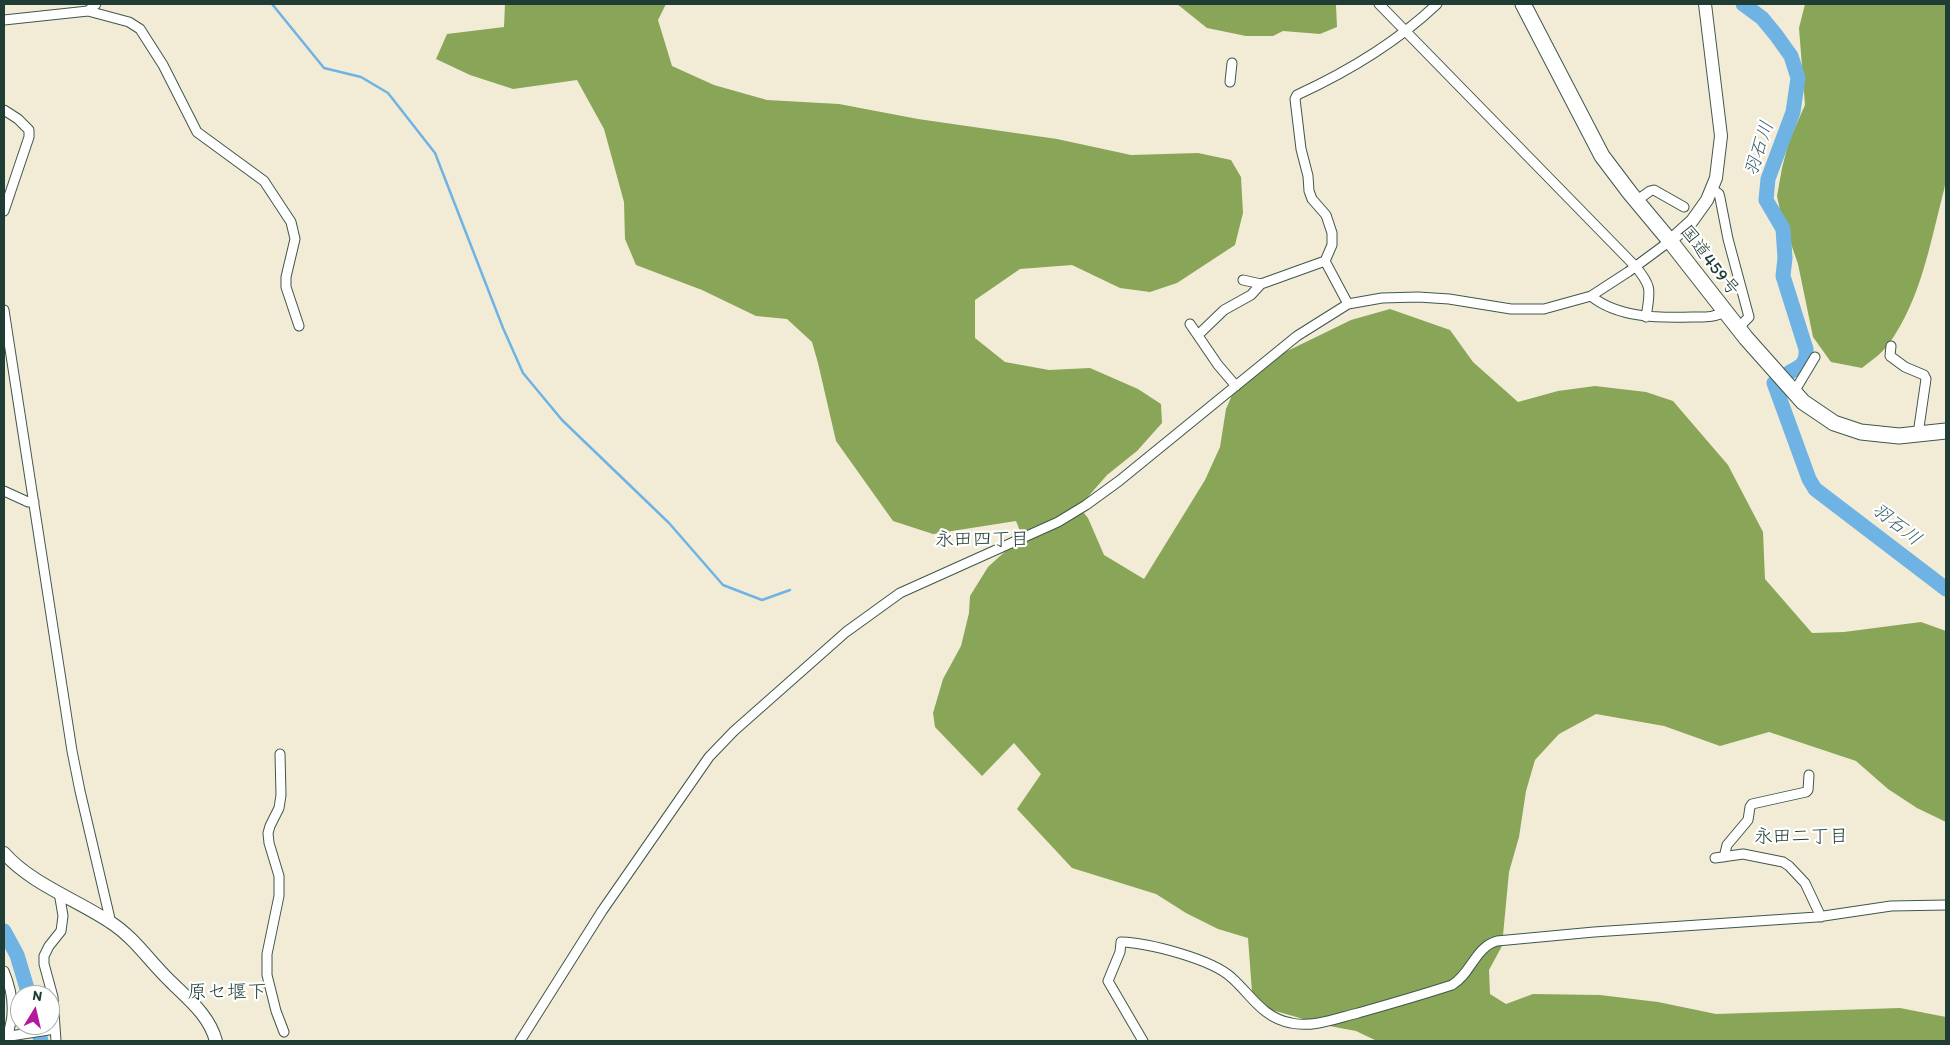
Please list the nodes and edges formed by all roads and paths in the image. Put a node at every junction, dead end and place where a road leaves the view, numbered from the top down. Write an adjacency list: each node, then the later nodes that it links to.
1 (96, 4): 6 (street)
2 (1379, 4): 8 (street)
3 (1437, 4): 8 (street)
4 (1523, 4): 13 (highway, 国道459号)
5 (1705, 4): 12 (street)
6 (88, 11): 7 (street); 27 (street)
7 (4, 20)
8 (1406, 32): 17 (street); 18 (street)
9 (1232, 63): 10 (street)
10 (1230, 82)
11 (4, 110): 15 (street)
12 (1712, 189): 16 (street); 28 (street)
13 (1636, 201): 14 (street); 16 (highway, 国道459号)
14 (1684, 207)
15 (4, 211)
16 (1670, 240): 18 (street); 24 (highway, 国道459号)
17 (1325, 260): 20 (street); 22 (street)
18 (1635, 266): 21 (street); 25 (street)
19 (1243, 280): 20 (street)
20 (1261, 284): 29 (street)
21 (1591, 296): 22 (street); 25 (street)
22 (1348, 304): 32 (street)
23 (4, 310): 37 (street)
24 (1725, 311): 25 (street); 28 (highway, 国道459号)
25 (1646, 317)
26 (1190, 324): 29 (street)
27 (299, 326)
28 (1738, 328): 33 (highway, 国道459号)
29 (1198, 335): 32 (street)
30 (1891, 346): 35 (street)
31 (1815, 357): 33 (street)
32 (1236, 386): 50 (street)
33 (1794, 392): 35 (highway, 国道459号)
34 (1946, 431): 35 (highway, 国道459号)
35 (1918, 434)
36 (4, 491): 37 (street)
37 (34, 502): 44 (street)
38 (280, 754): 47 (street)
39 (1809, 775): 43 (street)
40 (4, 853): 41 (street)
41 (59, 892): 44 (street); 46 (street)
42 (1946, 904): 43 (street)
43 (1821, 917): 51 (street)
44 (111, 923): 49 (street)
45 (4, 971): 48 (street)
46 (49, 985)
47 (284, 1032)
48 (9, 1037)
49 (216, 1041)
50 (520, 1041)
51 (1143, 1041)

